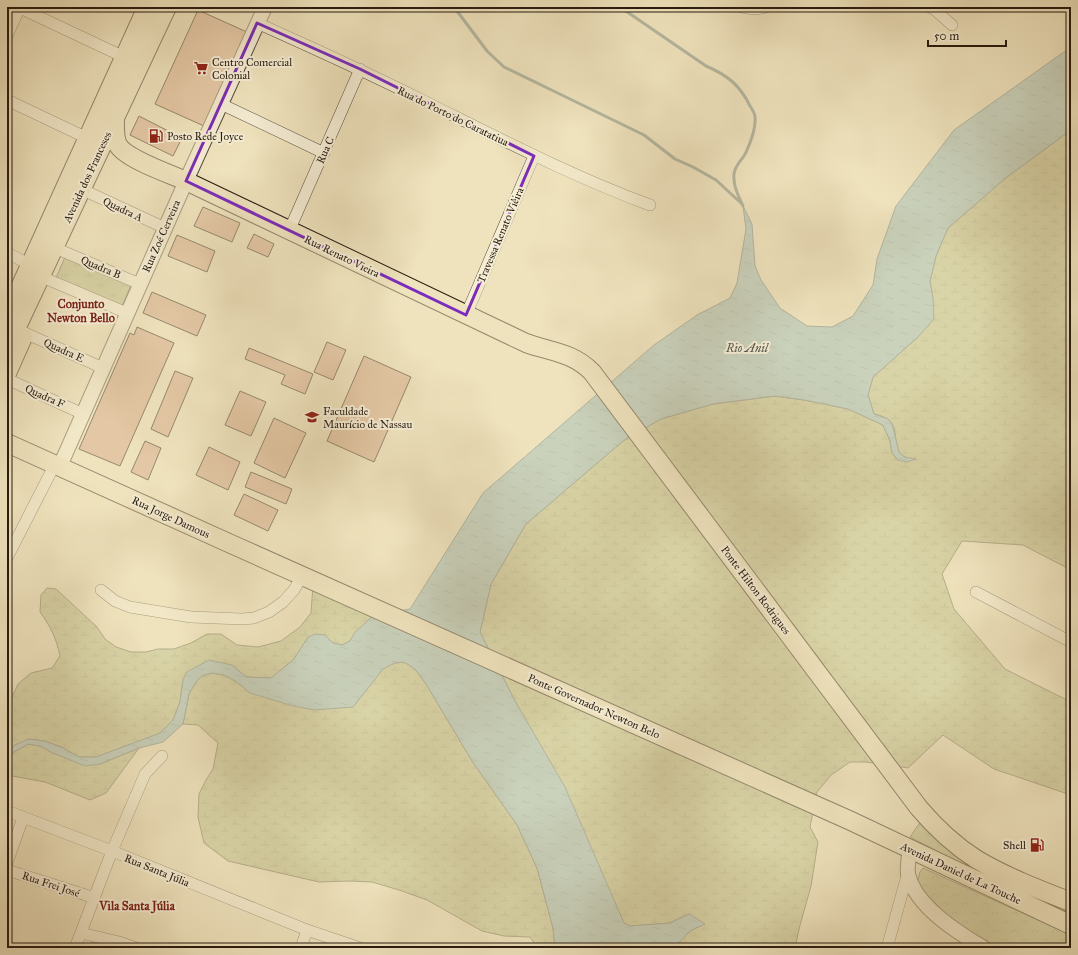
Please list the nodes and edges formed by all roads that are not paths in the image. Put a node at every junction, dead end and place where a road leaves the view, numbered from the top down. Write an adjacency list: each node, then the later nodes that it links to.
1 (20, 7): 10 (street); 11 (street)
2 (147, 7): 11 (main road, Avenida dos Franceses)
3 (167, 7): 15 (main road, Avenida dos Franceses)
4 (265, 7): 8 (street, Rua Zoé Cerveira)
5 (741, 7): 6 (street)
6 (766, 7)
7 (929, 7): 9 (street)
8 (258, 23): 12 (street, Rua do Porto do Caratatiua); 14 (street, Rua Zoé Cerveira)
9 (952, 25)
10 (7, 36)
11 (124, 57): 16 (main road, Avenida dos Franceses)
12 (360, 70): 17 (street, Rua C); 18 (street, Rua do Porto do Caratatiua)
13 (7, 100): 16 (street)
14 (221, 104): 17 (street); 19 (street, Rua Zoé Cerveira)
15 (115, 118): 19 (main road, Rua Renato Vieira); 20 (main road, Avenida dos Franceses)
16 (87, 138): 25 (main road, Avenida dos Franceses)
17 (324, 153): 23 (street, Rua C)
18 (534, 156): 21 (street, Rua do Porto do Caratatiua); 29 (street, Travessa Renato Viêira)
19 (186, 181): 22 (street, Rua Zoé Cerveira); 23 (main road, Rua Renato Vieira)
20 (81, 190): 22 (street, Quadra A); 24 (main road); 25 (main road, Avenida dos Franceses)
21 (650, 204)
22 (165, 228): 26 (street, Rua Zoé Cerveira)
23 (290, 231): 29 (main road, Rua Renato Vieira)
24 (62, 251): 25 (main road); 26 (street, Quadra B)
25 (31, 264): 27 (main road); 28 (street); 30 (main road, Avenida dos Franceses); 31 (main road); 32 (main road, Avenida dos Franceses)
26 (140, 284): 28 (street, Rua Zoé Cerveira)
27 (7, 291)
28 (127, 313): 33 (street, Rua Zoé Cerveira)
29 (466, 315): 34 (main road, Rua Renato Vieira)
30 (7, 316)
31 (25, 333): 33 (street, Quadra E); 35 (main road)
32 (7, 348)
33 (103, 368): 37 (street, Rua Zoé Cerveira)
34 (592, 372): 49 (main road, Ponte Hilton Rodrigues)
35 (7, 373)
36 (7, 379): 37 (street, Quadra F)
37 (83, 414): 41 (street, Rua Zoé Cerveira)
38 (7, 443): 40 (main road, Rua Jorge Damous)
39 (7, 450): 40 (main road)
40 (26, 451): 41 (main road, Rua Jorge Damous)
41 (57, 465): 42 (street); 43 (main road, Rua Jorge Damous)
42 (7, 558)
43 (302, 576): 44 (street); 45 (main road, Rua Jorge Damous)
44 (102, 590)
45 (336, 591): 52 (main road, Ponte Governador Newton Belo)
46 (976, 592): 47 (street)
47 (1071, 642)
48 (162, 756): 54 (street)
49 (919, 808): 59 (main road, Avenida Daniel de La Touche)
50 (7, 811): 51 (street, Rua Santa Júlia)
51 (23, 818): 54 (street, Rua Santa Júlia); 55 (street)
52 (851, 821): 53 (main road, Avenida Daniel de La Touche)
53 (910, 849): 57 (street); 60 (main road, Avenida Daniel de La Touche)
54 (112, 851): 58 (street); 61 (street, Rua Santa Júlia)
55 (7, 863)
56 (7, 870): 58 (street, Rua Frei José)
57 (908, 872): 67 (street); 68 (street)
58 (95, 898): 62 (street)
59 (1071, 902)
60 (1071, 925)
61 (307, 930): 65 (street); 66 (street, Rua Santa Júlia)
62 (81, 933): 63 (street); 64 (street)
63 (75, 948)
64 (136, 948)
65 (301, 948)
66 (360, 948)
67 (887, 948)
68 (984, 948)

